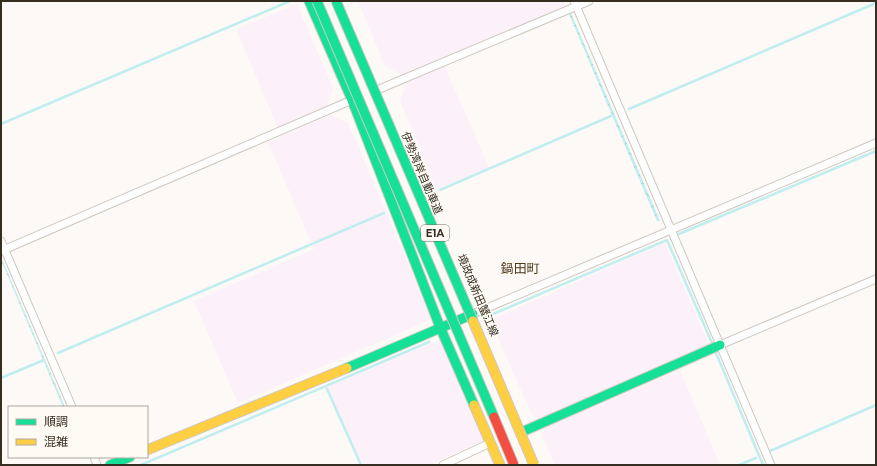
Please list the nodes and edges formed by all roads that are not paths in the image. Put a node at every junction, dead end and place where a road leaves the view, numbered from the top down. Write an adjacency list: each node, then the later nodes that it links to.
1 (309, 1): 8 (main road)
2 (317, 1): 25 (main road, E1A, bridge)
3 (336, 1): 26 (main road, 伊勢湾岸自動車道 / E1A, bridge)
4 (341, 1): 7 (main road, 境政成新田蟹江線)
5 (589, 1): 6 (street)
6 (575, 4): 7 (street); 10 (street)
7 (377, 90): 14 (main road, 境政成新田蟹江線)
8 (352, 100): 12 (street); 15 (main road)
9 (876, 143): 10 (street)
10 (671, 230): 14 (street); 16 (street)
11 (1, 241): 12 (street)
12 (3, 250): 17 (street)
13 (876, 279): 16 (street)
14 (473, 314): 15 (main road); 18 (main road, 境政成新田蟹江線)
15 (440, 327): 19 (main road); 20 (main road)
16 (720, 345): 18 (main road); 28 (street)
17 (72, 406)
18 (524, 431): 27 (main road, 境政成新田蟹江線)
19 (490, 443): 23 (street); 24 (main road)
20 (148, 450)
21 (128, 458): 22 (main road)
22 (110, 465)
23 (443, 465)
24 (500, 465)
25 (514, 465)
26 (534, 465)
27 (540, 465)
28 (771, 465)

